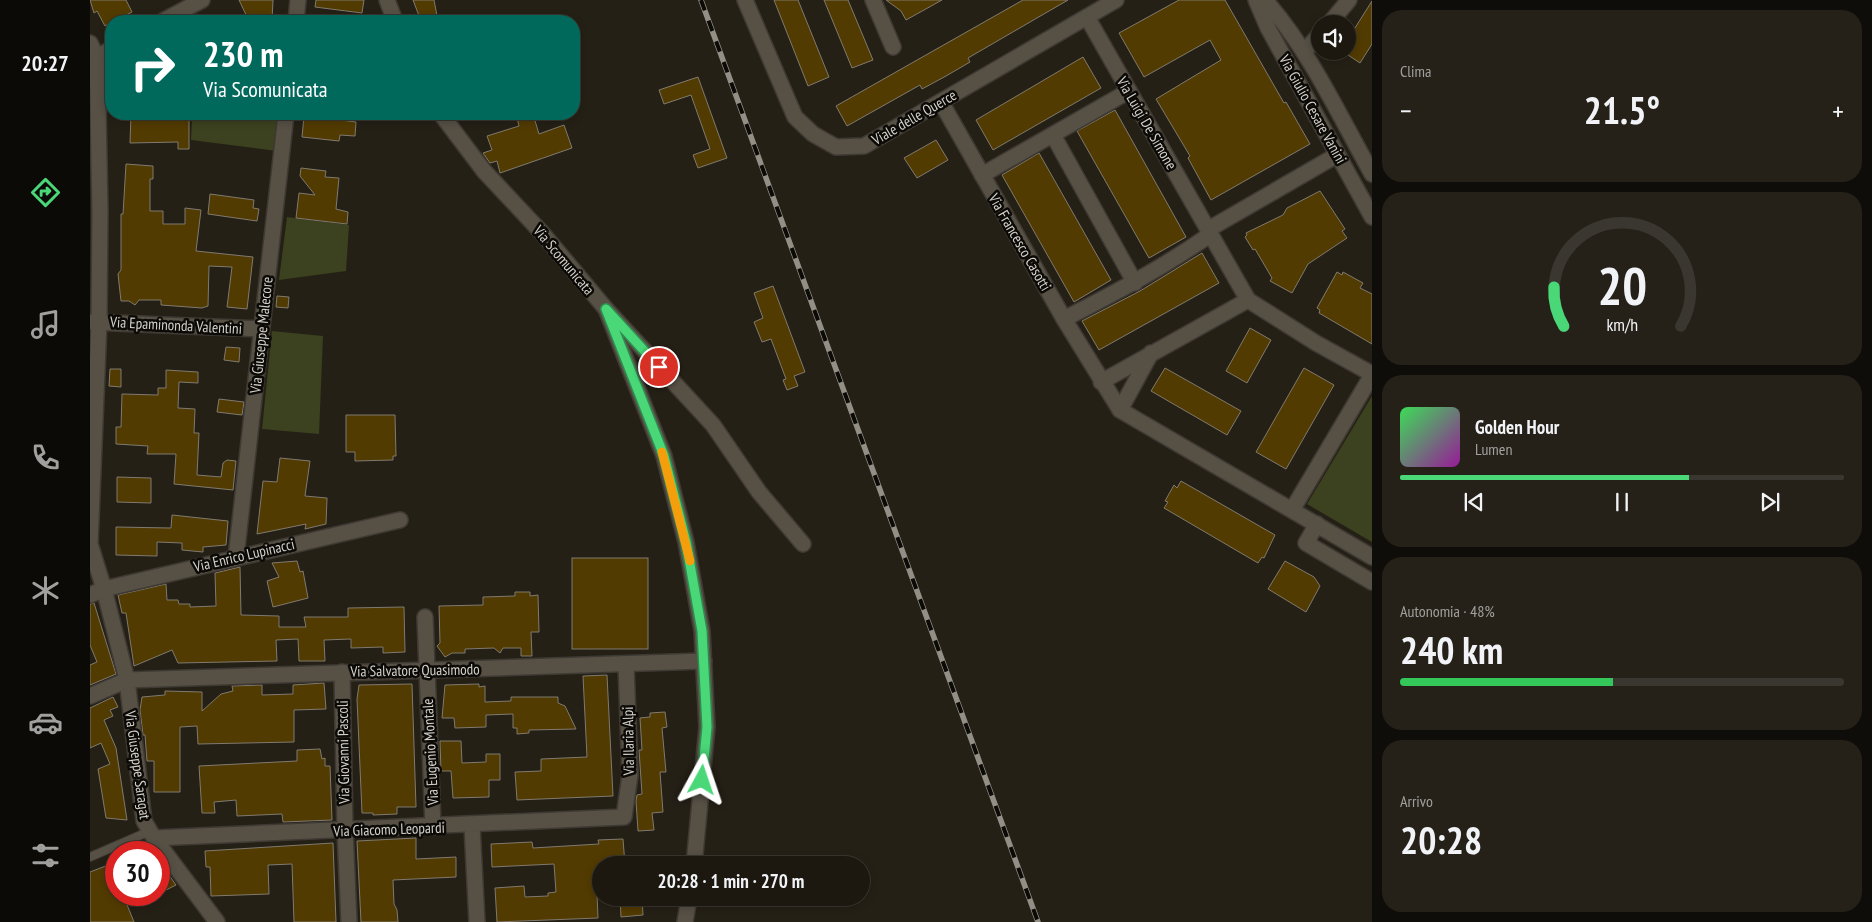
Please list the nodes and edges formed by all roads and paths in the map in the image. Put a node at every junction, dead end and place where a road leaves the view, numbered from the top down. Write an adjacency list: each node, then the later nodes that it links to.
1 (202, 0): 10 (street)
2 (298, 0): 11 (street)
3 (387, 0): 12 (street)
4 (745, 0): 22 (street, Viale delle Querce)
5 (873, 0): 17 (street)
6 (1116, 0): 14 (street, Viale delle Querce)
7 (1256, 0): 26 (street, Via Giulio Cesare Vanini)
8 (1265, 0): 19 (street)
9 (1349, 0): 13 (street)
10 (174, 15)
11 (297, 15)
12 (393, 15)
13 (1336, 15)
14 (1086, 17): 21 (street, Via Luigi De Simone); 22 (street, Viale delle Querce)
15 (90, 42): 20 (street)
16 (1311, 44): 19 (street)
17 (893, 47)
18 (105, 52): 20 (street)
19 (1304, 52): 27 (street)
20 (97, 57): 29 (street, Via Giuseppe Saragat)
21 (1129, 91): 25 (street); 31 (street, Via Luigi De Simone)
22 (941, 102): 28 (street, Via Francesco Casotti)
23 (285, 120): 37 (street, Via Giuseppe Malecore)
24 (446, 120): 34 (street, Via Scomunicata)
25 (1053, 135): 28 (street); 32 (street)
26 (1338, 155): 30 (street, Via Giulio Cesare Vanini); 31 (street)
27 (1372, 174)
28 (982, 175): 35 (street, Via Francesco Casotti)
29 (95, 211): 36 (street, Via Giuseppe Saragat)
30 (1372, 218)
31 (1210, 232): 32 (street); 33 (street, Via Luigi De Simone)
32 (1135, 283): 35 (street)
33 (1248, 300): 38 (street); 39 (street, Via Luigi De Simone)
34 (606, 309): 46 (street, Via Scomunicata); 53 (street)
35 (1064, 319): 40 (street, Via Francesco Casotti)
36 (95, 322): 37 (street, Via Epaminonda Valentini); 42 (street, Via Giuseppe Saragat)
37 (261, 329): 47 (street, Via Giuseppe Malecore)
38 (1151, 353): 40 (street); 41 (street)
39 (1372, 375): 43 (street)
40 (1101, 382): 41 (street, Via Francesco Casotti)
41 (1120, 410): 43 (street, Via Francesco Casotti)
42 (91, 480): 50 (street, Via Giuseppe Saragat)
43 (1292, 510): 45 (street, Via Francesco Casotti)
44 (400, 520): 47 (street, Via Enrico Lupinacci)
45 (1317, 524): 48 (street, Via Francesco Casotti); 49 (street)
46 (803, 544)
47 (236, 557): 50 (street, Via Enrico Lupinacci)
48 (1372, 557)
49 (1372, 582)
50 (104, 589): 51 (street, Via Enrico Lupinacci); 57 (street, Via Giuseppe Saragat)
51 (90, 595)
52 (425, 617): 55 (street, Via Eugenio Montale)
53 (704, 661): 54 (street, Via Salvatore Quasimodo); 65 (street)
54 (626, 664): 55 (street, Via Salvatore Quasimodo); 59 (street, Via Ilaria Alpi)
55 (426, 670): 56 (street, Via Salvatore Quasimodo); 61 (street, Via Eugenio Montale)
56 (342, 672): 57 (street, Via Salvatore Quasimodo); 62 (street, Via Giovanni Pascoli)
57 (127, 680): 58 (street); 63 (street, Via Giuseppe Saragat)
58 (90, 696)
59 (624, 817): 60 (street, Via Giacomo Leopardi)
60 (472, 826): 61 (street, Via Giacomo Leopardi); 69 (street)
61 (433, 827): 62 (street, Via Giacomo Leopardi)
62 (345, 830): 63 (street, Via Giacomo Leopardi); 68 (street, Via Giovanni Pascoli)
63 (152, 834): 64 (lane); 67 (street, Via Giuseppe Saragat)
64 (90, 856)
65 (695, 856)
66 (688, 906): 70 (street)
67 (217, 922)
68 (349, 922)
69 (477, 922)
70 (685, 922)

